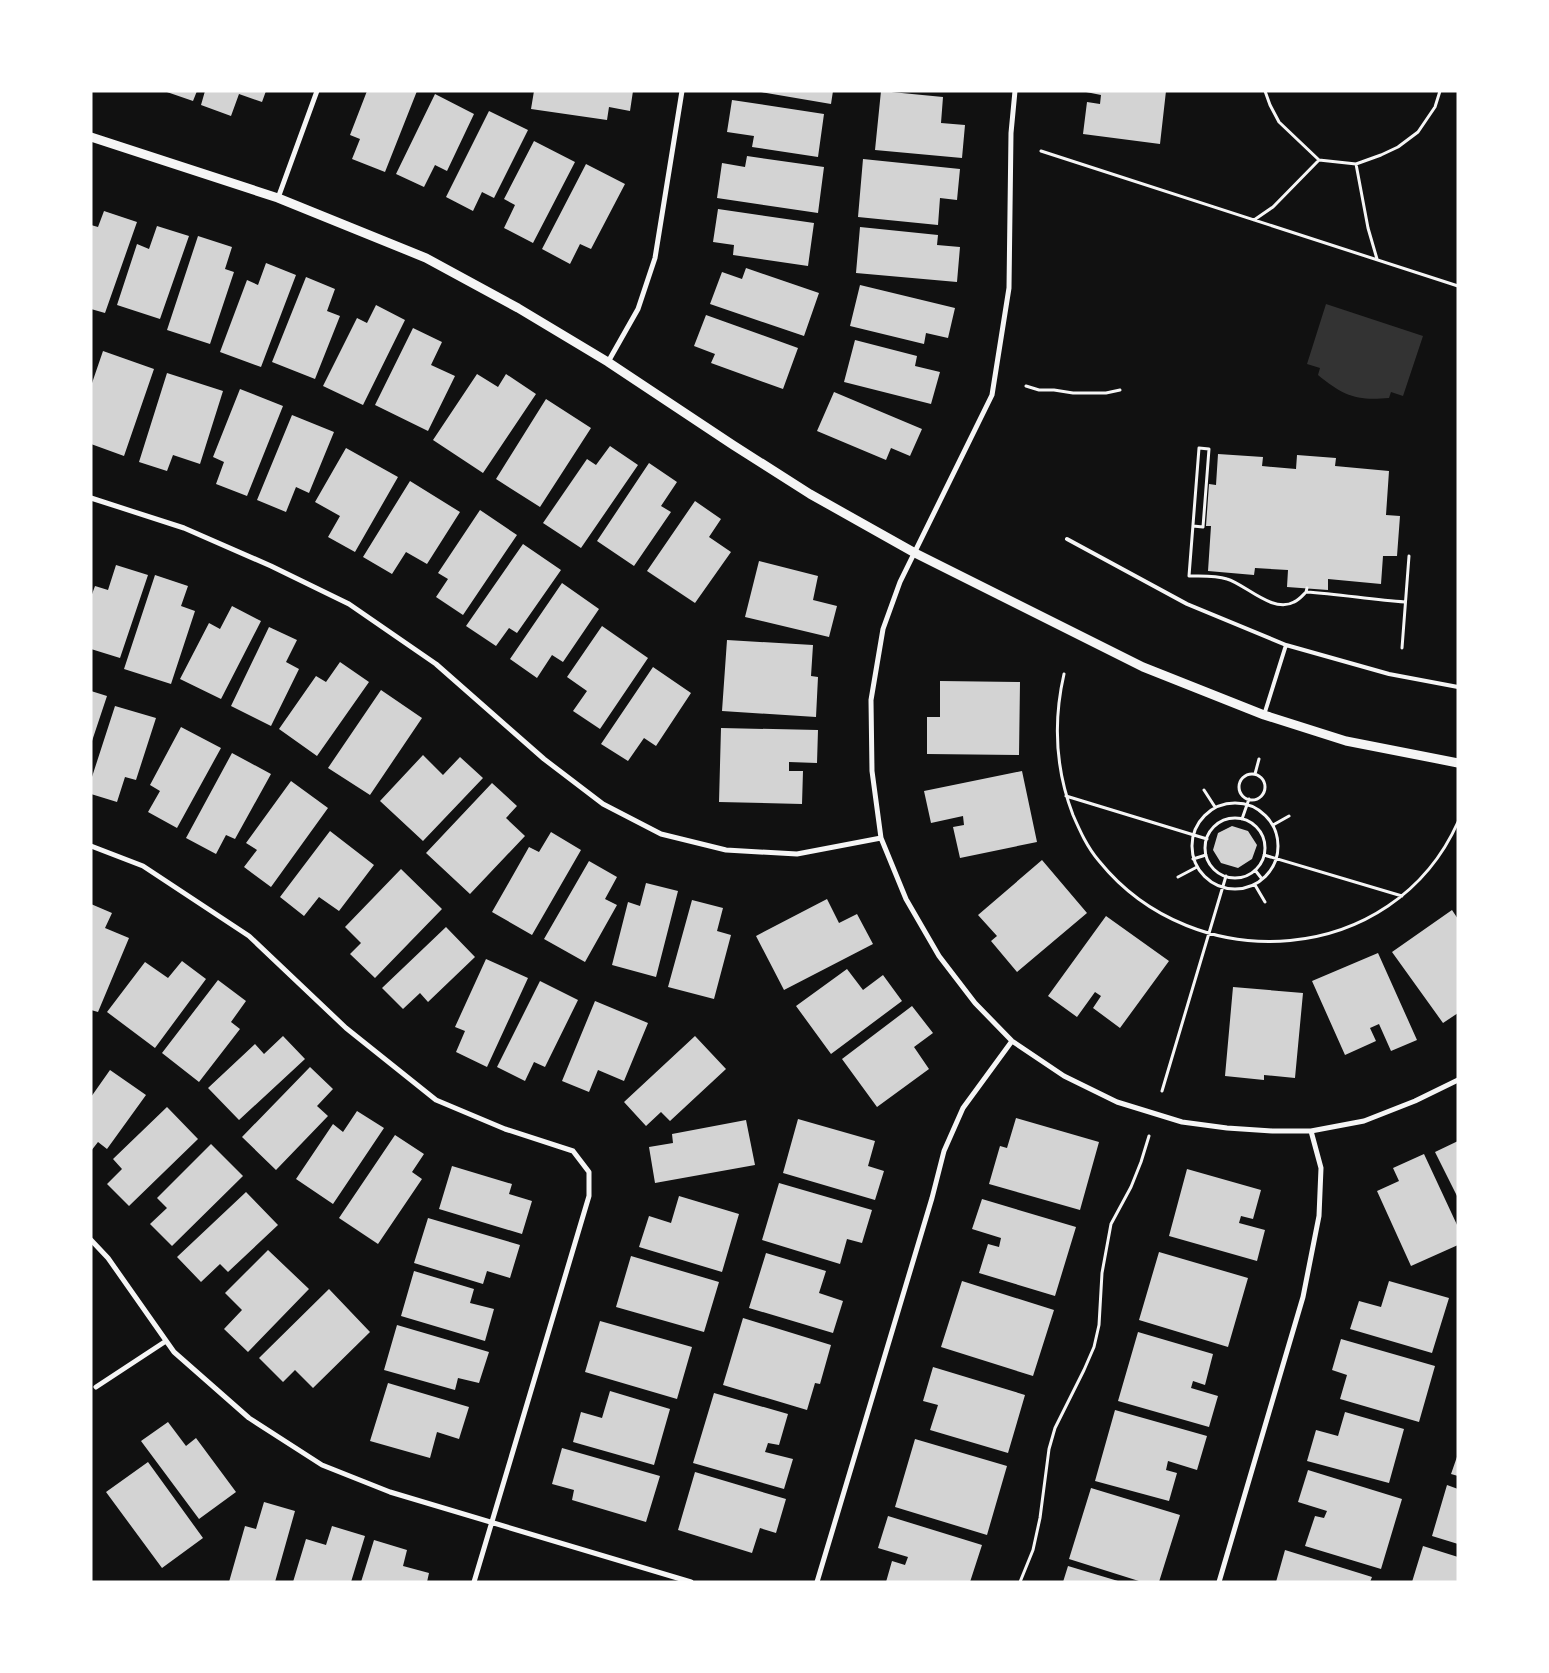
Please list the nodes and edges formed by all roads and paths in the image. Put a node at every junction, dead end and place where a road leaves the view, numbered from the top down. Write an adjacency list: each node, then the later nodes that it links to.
1 (317, 91): 10 (street)
2 (682, 91): 14 (street)
3 (1015, 91): 20 (street)
4 (1265, 91): 8 (path)
5 (1440, 91): 9 (path)
6 (91, 137): 10 (street)
7 (1041, 151): 11 (path)
8 (1319, 160): 9 (path); 11 (path)
9 (1356, 164): 12 (path)
10 (278, 198): 14 (street)
11 (1254, 220): 12 (path)
12 (1377, 259): 13 (path)
13 (1458, 286)
14 (608, 362): 20 (street)
15 (1026, 386): 16 (path)
16 (1120, 390)
17 (91, 498): 41 (street)
18 (1193, 526): 18 (path); 22 (path)
19 (1067, 539): 23 (lane)
20 (915, 554): 27 (street); 41 (street)
21 (1409, 556): 22 (path)
22 (1405, 602): 24 (path)
23 (1286, 645): 26 (lane); 27 (lane)
24 (1402, 648)
25 (1064, 674): 32 (path)
26 (1458, 687)
27 (1264, 715): 29 (street)
28 (1259, 759): 30 (path)
29 (1458, 763)
30 (1255, 774): 33 (path); 33 (path)
31 (1204, 790): 35 (path)
32 (1066, 796): 40 (path); 57 (path)
33 (1249, 799): 34 (path)
34 (1247, 805): 35 (path); 37 (path); 39 (path)
35 (1215, 807): 40 (path)
36 (1289, 816): 39 (path)
37 (1242, 819): 42 (path); 45 (path)
38 (1458, 822): 55 (path)
39 (1273, 825): 46 (path)
40 (1193, 835): 42 (path); 47 (path)
41 (881, 838): 58 (street)
42 (1207, 839): 44 (path)
43 (91, 846): 66 (street)
44 (1206, 855): 47 (path); 50 (path)
45 (1264, 855): 46 (path); 49 (path)
46 (1276, 858): 52 (path); 55 (path)
47 (1193, 859): 48 (path)
48 (1197, 868): 51 (path); 54 (path)
49 (1255, 870): 50 (path); 52 (path)
50 (1226, 876): 54 (path)
51 (1178, 877)
52 (1262, 879): 53 (path)
53 (1255, 885): 54 (path); 56 (path)
54 (1222, 888): 57 (path)
55 (1402, 896): 57 (path)
56 (1265, 902)
57 (1209, 933): 60 (path)
58 (1012, 1041): 61 (street); 69 (street)
59 (1458, 1080): 61 (street)
60 (1162, 1091)
61 (1311, 1131): 71 (street)
62 (1149, 1136): 70 (path)
63 (91, 1240): 64 (street)
64 (166, 1340): 65 (street); 66 (street)
65 (96, 1387)
66 (492, 1522): 67 (street); 68 (street)
67 (474, 1582)
68 (691, 1582)
69 (817, 1582)
70 (1020, 1582)
71 (1219, 1582)

